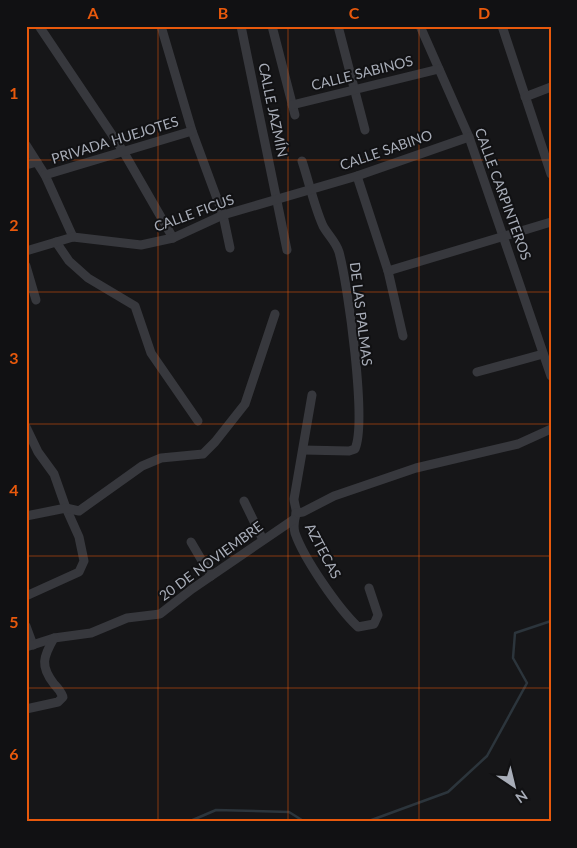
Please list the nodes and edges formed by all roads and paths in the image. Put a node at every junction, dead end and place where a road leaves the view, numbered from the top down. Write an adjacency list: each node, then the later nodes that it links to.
1 (161, 26): 15 (street)
2 (241, 26): 26 (street, CALLE JAZMÍN)
3 (272, 26): 12 (street)
4 (338, 26): 10 (street)
5 (420, 26): 8 (street, CALLE CARPINTEROS)
6 (502, 26): 11 (street)
7 (42, 27): 18 (street)
8 (439, 69): 10 (street, CALLE SABINOS); 16 (street, CALLE CARPINTEROS)
9 (551, 87): 11 (street)
10 (355, 90): 12 (street, CALLE SABINOS); 14 (street)
11 (525, 97): 22 (street)
12 (292, 105): 13 (street)
13 (294, 115)
14 (365, 130)
15 (192, 131): 18 (street, PRIVADA HUEJOTES); 27 (street)
16 (469, 137): 24 (street, CALLE SABINO); 30 (street, CALLE CARPINTEROS)
17 (26, 145): 20 (street)
18 (123, 151): 23 (street, PRIVADA HUEJOTES); 31 (street)
19 (302, 161): 25 (street, DE LAS PALMAS)
20 (37, 162): 21 (street); 23 (street)
21 (26, 165)
22 (551, 174)
23 (45, 175): 29 (street)
24 (357, 176): 25 (street, CALLE SABINO); 37 (street)
25 (311, 189): 26 (street, CALLE FICUS); 48 (street, DE LAS PALMAS)
26 (278, 199): 27 (street, CALLE FICUS); 34 (street, CALLE JAZMÍN)
27 (223, 215): 31 (street, CALLE FICUS); 33 (street)
28 (551, 222): 30 (street)
29 (74, 237): 31 (street, CALLE FICUS); 32 (street, CALLE FICUS)
30 (505, 237): 37 (street); 41 (street, CALLE CARPINTEROS)
31 (173, 238)
32 (56, 242): 35 (street, CALLE FICUS); 45 (street)
33 (230, 248)
34 (287, 250)
35 (26, 251)
36 (26, 266): 38 (street)
37 (388, 271): 40 (street)
38 (36, 300)
39 (275, 314): 50 (street)
40 (403, 336)
41 (544, 354): 42 (street); 43 (street, CALLE CARPINTEROS)
42 (477, 372)
43 (551, 376)
44 (312, 395): 48 (street, AZTECAS)
45 (198, 420)
46 (26, 427): 50 (street)
47 (551, 430): 52 (street, 20 DE NOVIEMBRE)
48 (303, 450): 52 (street, AZTECAS)
49 (244, 501): 53 (street)
50 (66, 508): 51 (street); 57 (street)
51 (26, 516)
52 (295, 516): 53 (street, 20 DE NOVIEMBRE); 56 (street, AZTECAS)
53 (263, 540): 55 (street, 20 DE NOVIEMBRE)
54 (191, 542): 55 (street)
55 (211, 576): 59 (street, 20 DE NOVIEMBRE)
56 (368, 588)
57 (26, 596)
58 (26, 626): 60 (street)
59 (54, 638): 60 (street, 20 DE NOVIEMBRE); 61 (street)
60 (29, 646)
61 (26, 709)

